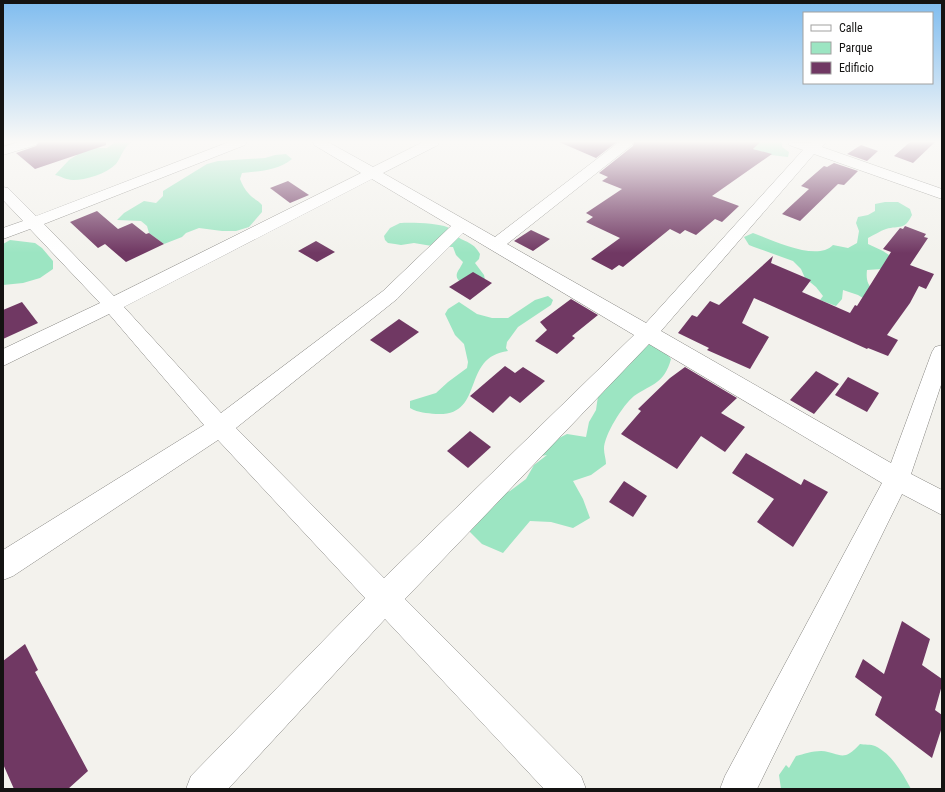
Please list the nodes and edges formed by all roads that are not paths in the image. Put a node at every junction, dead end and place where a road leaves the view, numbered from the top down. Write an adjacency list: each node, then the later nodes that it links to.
1 (144, 179): 9 (street)
2 (360, 179): 13 (street)
3 (382, 179): 10 (street)
4 (580, 179): 12 (street)
5 (779, 179): 14 (street)
6 (902, 179): 8 (street)
7 (3, 191): 9 (street)
8 (942, 194)
9 (33, 222): 11 (street); 13 (street)
10 (462, 225): 12 (street); 17 (street)
11 (3, 234)
12 (495, 245): 14 (street)
13 (112, 305): 16 (street); 17 (street)
14 (647, 334): 18 (street); 21 (street)
15 (942, 352): 18 (street)
16 (3, 358)
17 (220, 427): 20 (street); 21 (street)
18 (897, 479): 19 (street); 24 (street)
19 (942, 502)
20 (3, 566)
21 (385, 598): 22 (street); 23 (street)
22 (204, 789)
23 (568, 789)
24 (738, 789)

